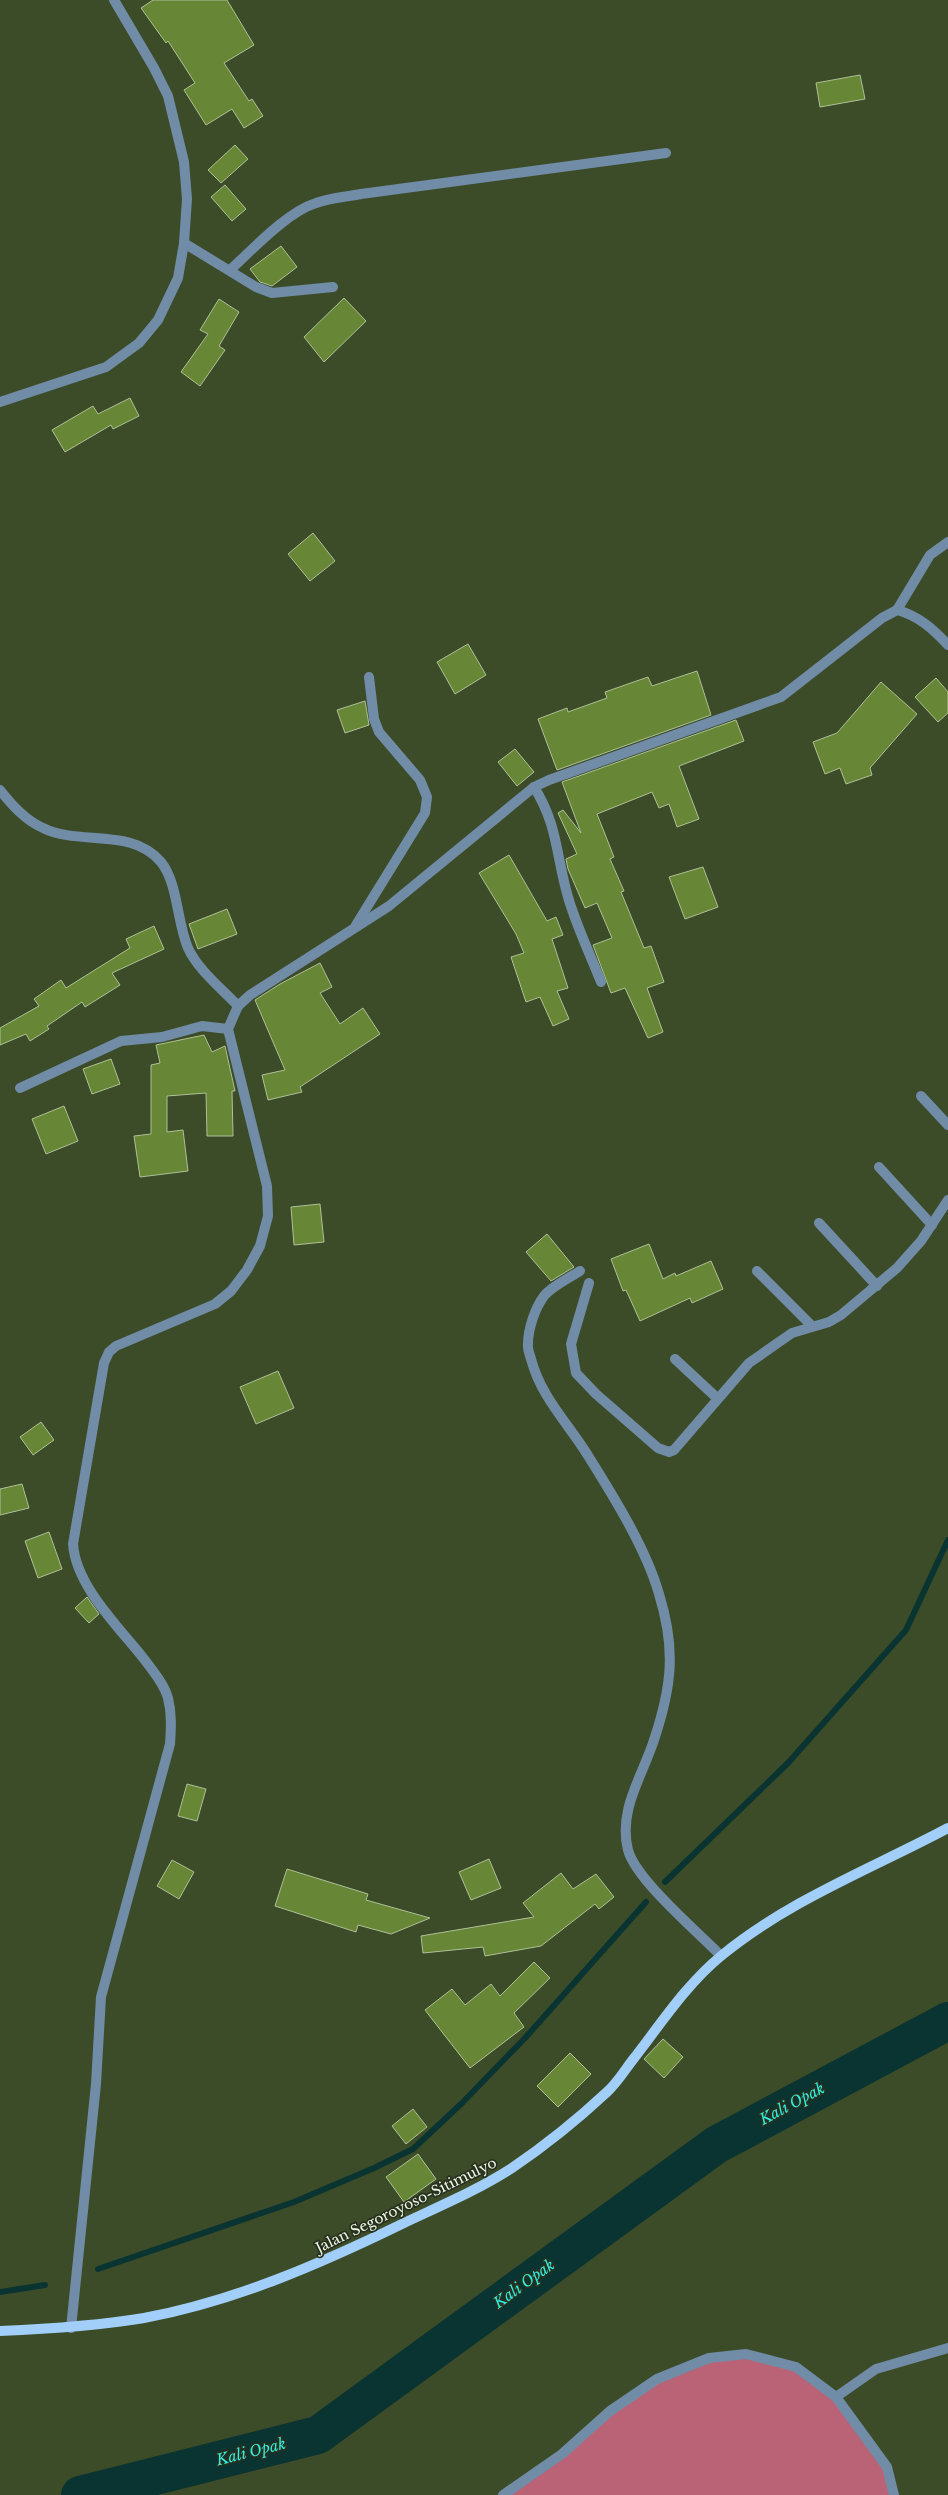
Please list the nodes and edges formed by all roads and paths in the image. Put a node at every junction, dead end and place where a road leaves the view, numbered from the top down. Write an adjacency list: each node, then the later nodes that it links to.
1 (114, 0): 3 (street)
2 (666, 153): 4 (street)
3 (184, 243): 4 (street); 6 (street)
4 (230, 270): 5 (street)
5 (333, 287)
6 (0, 402)
7 (948, 542): 8 (street)
8 (897, 610): 9 (street); 11 (street)
9 (948, 645)
10 (369, 677): 13 (street)
11 (534, 787): 13 (street); 14 (street)
12 (0, 790): 15 (street)
13 (354, 929): 15 (street)
14 (601, 982)
15 (238, 1006): 16 (street)
16 (228, 1029): 17 (street); 33 (street)
17 (20, 1088)
18 (921, 1096): 19 (street)
19 (948, 1125)
20 (879, 1167): 23 (street)
21 (948, 1200): 23 (street)
22 (819, 1224): 27 (street)
23 (932, 1225): 27 (street)
24 (580, 1271): 32 (street)
25 (757, 1271): 28 (street)
26 (589, 1283): 30 (street)
27 (877, 1286): 28 (street)
28 (812, 1326): 30 (street)
29 (675, 1360): 30 (street)
30 (717, 1398)
31 (948, 1828): 32 (main road, Jalan Segoroyoso-Sitimulyo)
32 (721, 1956): 33 (main road, Jalan Segoroyoso-Sitimulyo)
33 (71, 2328): 34 (main road, Jalan Segoroyoso-Sitimulyo)
34 (0, 2331)
35 (948, 2348): 36 (street)
36 (836, 2396): 37 (street); 38 (street)
37 (503, 2495)
38 (894, 2495)

